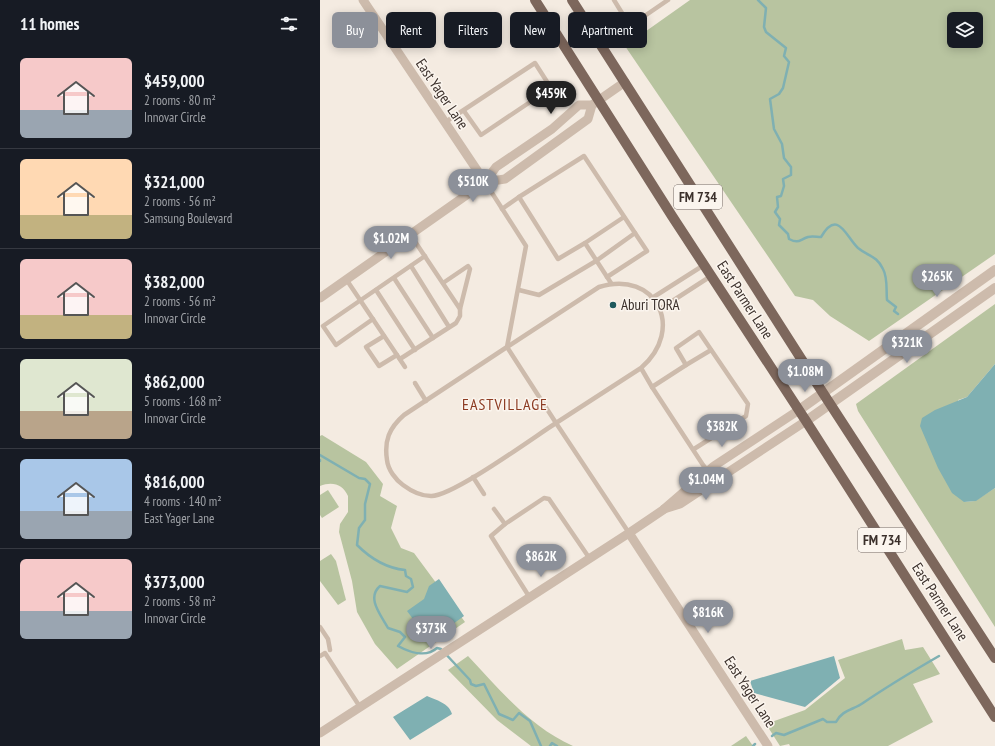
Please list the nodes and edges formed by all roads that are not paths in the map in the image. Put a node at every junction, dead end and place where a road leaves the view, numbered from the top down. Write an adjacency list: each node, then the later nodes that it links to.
1 (363, 0): 13 (street, East Yager Lane)
2 (535, 0): 11 (main road, East Parmer Lane / FM 734)
3 (572, 0): 6 (main road, East Parmer Lane / FM 734)
4 (614, 0): 7 (lane)
5 (668, 0): 8 (lane)
6 (580, 12)
7 (621, 12)
8 (647, 14)
9 (603, 48): 10 (main road, East Parmer Lane / FM 734)
10 (625, 82): 11 (street); 54 (main road, East Parmer Lane / FM 734)
11 (595, 103): 14 (street); 14 (street); 23 (main road, East Parmer Lane / FM 734)
12 (464, 111): 12 (lane); 13 (lane)
13 (444, 123): 14 (street, East Yager Lane)
14 (485, 182): 16 (lane); 19 (street)
15 (519, 197): 16 (lane); 17 (lane); 20 (lane)
16 (502, 209): 34 (lane)
17 (624, 217): 18 (lane); 20 (lane)
18 (635, 233): 22 (lane); 27 (lane)
19 (410, 234): 21 (lane); 29 (street)
20 (585, 243): 22 (lane)
21 (425, 256): 24 (lane); 30 (lane)
22 (596, 261): 27 (lane); 34 (lane)
23 (704, 265): 26 (main road, East Parmer Lane / FM 734); 36 (lane)
24 (411, 266): 28 (lane); 41 (lane)
25 (995, 270): 54 (street)
26 (711, 276): 39 (lane); 57 (main road, East Parmer Lane / FM 734)
27 (607, 277): 31 (lane)
28 (394, 278): 33 (lane); 43 (lane)
29 (346, 279): 35 (street); 37 (lane)
30 (443, 283): 38 (lane); 38 (lane)
31 (611, 283): 36 (lane); 44 (lane)
32 (995, 288): 56 (street)
33 (376, 290): 37 (lane); 45 (lane)
34 (519, 290): 44 (lane)
35 (320, 298)
36 (652, 298): 39 (lane)
37 (361, 300): 40 (lane); 40 (lane)
38 (460, 309): 41 (lane)
39 (660, 309): 51 (lane)
40 (373, 319): 42 (lane)
41 (450, 327): 43 (lane)
42 (384, 336): 47 (lane); 47 (lane)
43 (433, 338): 45 (lane)
44 (507, 347): 55 (lane); 59 (lane)
45 (415, 350): 48 (lane)
46 (711, 350): 49 (lane); 49 (lane); 60 (lane)
47 (397, 355): 48 (lane)
48 (400, 359): 50 (lane)
49 (686, 365): 53 (lane)
50 (405, 368)
51 (641, 368): 53 (lane); 59 (lane)
52 (414, 383): 55 (lane)
53 (652, 387): 60 (lane)
54 (823, 393): 56 (main road, East Parmer Lane / FM 734); 57 (street)
55 (426, 401): 62 (lane)
56 (830, 405): 58 (street); 74 (main road, East Parmer Lane / FM 734)
57 (799, 410): 58 (main road, East Parmer Lane / FM 734); 61 (street)
58 (806, 422): 65 (street); 76 (main road, East Parmer Lane / FM 734)
59 (556, 423): 62 (lane); 67 (lane)
60 (694, 449): 61 (lane)
61 (708, 471): 65 (street)
62 (473, 477): 63 (lane)
63 (484, 494)
64 (494, 509): 66 (lane)
65 (663, 510): 67 (street)
66 (504, 524): 68 (lane); 69 (lane)
67 (629, 533): 68 (street); 78 (street, East Yager Lane)
68 (590, 559): 69 (street)
69 (530, 598): 75 (street)
70 (320, 626): 72 (lane)
71 (336, 646): 72 (lane)
72 (330, 650): 73 (lane)
73 (322, 655): 75 (lane)
74 (995, 658)
75 (360, 707): 77 (street)
76 (995, 717)
77 (320, 733)
78 (768, 746)

